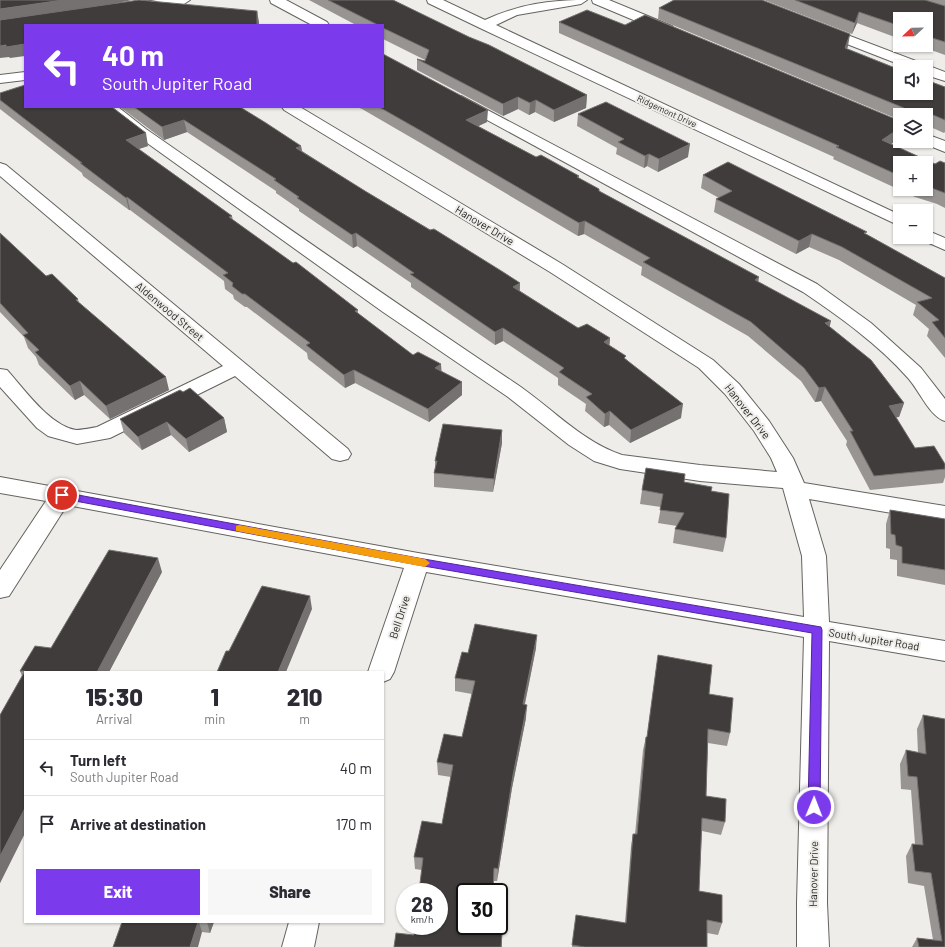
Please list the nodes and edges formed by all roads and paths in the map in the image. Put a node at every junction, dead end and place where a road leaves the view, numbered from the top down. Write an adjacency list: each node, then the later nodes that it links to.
1 (184, 0): 6 (street)
2 (276, 0): 8 (street)
3 (433, 0): 9 (street, Ridgemont Drive)
4 (581, 0): 9 (street)
5 (598, 0): 10 (street)
6 (127, 8)
7 (808, 23): 11 (street)
8 (320, 24)
9 (485, 25): 22 (street, Ridgemont Drive)
10 (678, 34)
11 (901, 60)
12 (933, 73): 14 (street)
13 (24, 76): 15 (street)
14 (945, 77)
15 (0, 79)
16 (445, 91): 27 (street)
17 (110, 108): 30 (street)
18 (291, 108): 30 (street, Hanover Drive)
19 (933, 142): 20 (street)
20 (945, 147)
21 (0, 168): 25 (street, Aldenwood Street)
22 (893, 218)
23 (933, 239): 24 (street)
24 (945, 246)
25 (237, 367): 26 (street); 28 (street, Aldenwood Street)
26 (0, 374)
27 (945, 414)
28 (340, 454)
29 (0, 485): 31 (street, South Jupiter Road)
30 (794, 485): 32 (street); 35 (street, Hanover Drive)
31 (62, 495): 33 (street, South Jupiter Road); 34 (street)
32 (945, 514)
33 (418, 562): 35 (street, South Jupiter Road); 37 (street, Bell Drive)
34 (0, 590)
35 (817, 630): 36 (street, South Jupiter Road); 40 (street, Hanover Drive)
36 (945, 651)
37 (381, 671)
38 (304, 923): 39 (street)
39 (298, 947)
40 (813, 947)

